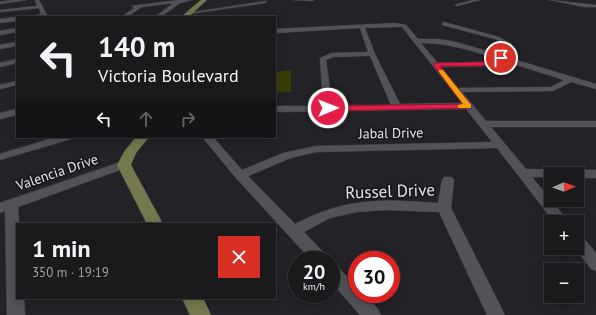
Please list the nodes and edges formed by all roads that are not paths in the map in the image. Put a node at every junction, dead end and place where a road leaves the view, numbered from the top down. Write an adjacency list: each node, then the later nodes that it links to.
1 (24, 0): 12 (street)
2 (37, 0): 14 (street)
3 (190, 0): 10 (street)
4 (202, 0): 10 (street); 19 (main road)
5 (296, 0): 6 (street)
6 (312, 0)
7 (478, 0): 13 (street)
8 (552, 0): 16 (street)
9 (572, 0): 16 (street)
10 (180, 1): 15 (street); 22 (street)
11 (264, 2): 19 (street)
12 (0, 3)
13 (457, 5)
14 (39, 6): 18 (street); 20 (street)
15 (142, 6): 17 (street); 21 (street)
16 (596, 6)
17 (134, 7)
18 (0, 11)
19 (189, 12): 23 (main road)
20 (45, 16)
21 (126, 16)
22 (159, 16)
23 (185, 16)
24 (16, 19): 25 (street)
25 (0, 21)
26 (444, 24): 34 (street)
27 (362, 27): 29 (street); 31 (street); 35 (street)
28 (16, 30): 30 (street)
29 (276, 31)
30 (0, 33)
31 (417, 41): 34 (street); 39 (street)
32 (16, 44): 33 (street)
33 (0, 47)
34 (488, 53): 36 (street)
35 (372, 54): 46 (street); 47 (street)
36 (501, 58): 39 (street); 40 (street)
37 (16, 61): 38 (street)
38 (0, 64)
39 (436, 65): 44 (street)
40 (571, 79): 43 (street); 44 (street)
41 (16, 83): 42 (street)
42 (0, 87)
43 (596, 87)
44 (456, 90): 45 (street)
45 (468, 106): 46 (street); 51 (street)
46 (397, 107): 47 (street)
47 (328, 108): 48 (street)
48 (276, 110)
49 (16, 112): 50 (street)
50 (0, 116)
51 (483, 124): 52 (street); 56 (street)
52 (596, 124)
53 (64, 138): 57 (street)
54 (142, 138): 58 (main road)
55 (208, 138): 63 (street)
56 (499, 145): 59 (street); 63 (street, Jabal Drive)
57 (0, 157)
58 (124, 165): 65 (street, Valencia Drive); 68 (main road)
59 (523, 173): 60 (street); 67 (street)
60 (544, 173)
61 (584, 174): 62 (street)
62 (596, 174)
63 (240, 175): 69 (street)
64 (448, 180): 66 (street, Russel Drive)
65 (5, 206): 75 (street)
66 (444, 208): 69 (street, Russel Drive); 78 (street, Russel Drive)
67 (556, 215)
68 (154, 223)
69 (294, 231): 71 (street)
70 (584, 249): 72 (street)
71 (313, 251)
72 (596, 264)
73 (340, 281): 77 (street)
74 (193, 299): 76 (main road)
75 (16, 315)
76 (201, 315)
77 (372, 315)
78 (496, 315)

